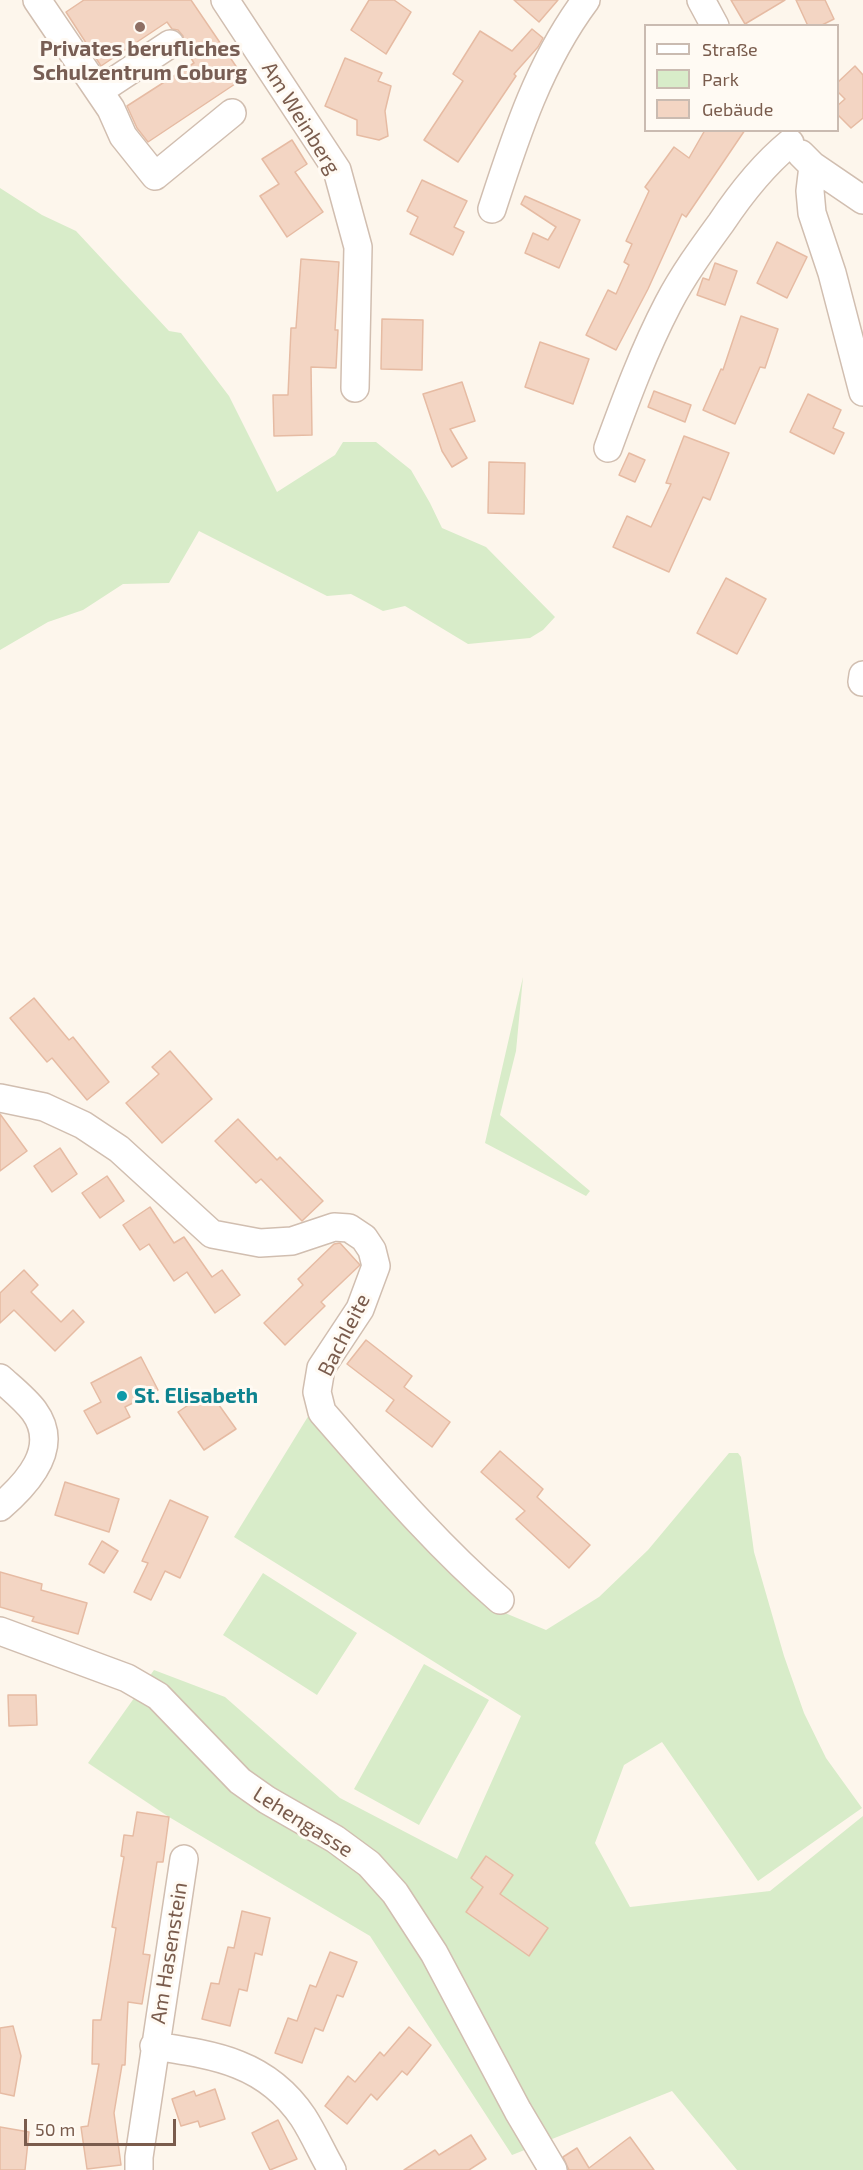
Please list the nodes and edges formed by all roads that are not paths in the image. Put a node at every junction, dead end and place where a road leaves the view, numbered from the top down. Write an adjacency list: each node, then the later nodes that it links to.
1 (225, 0): 13 (street, Am Weinberg)
2 (586, 0): 12 (street)
3 (701, 0): 5 (street)
4 (42, 1): 7 (street)
5 (714, 24)
6 (170, 44): 7 (street)
7 (99, 91): 8 (street)
8 (232, 113)
9 (786, 137): 10 (street); 15 (street)
10 (813, 166): 11 (street); 14 (street)
11 (863, 200)
12 (492, 209)
13 (355, 388)
14 (863, 393)
15 (608, 448)
16 (0, 1098): 19 (street, Bachleite)
17 (0, 1378): 18 (street)
18 (0, 1507)
19 (500, 1600)
20 (0, 1631): 25 (street, Lehengasse)
21 (183, 1859): 22 (street, Am Hasenstein)
22 (154, 2046): 23 (street, Am Hasenstein); 24 (street, Am Hasenstein)
23 (139, 2170)
24 (332, 2170)
25 (553, 2170)

